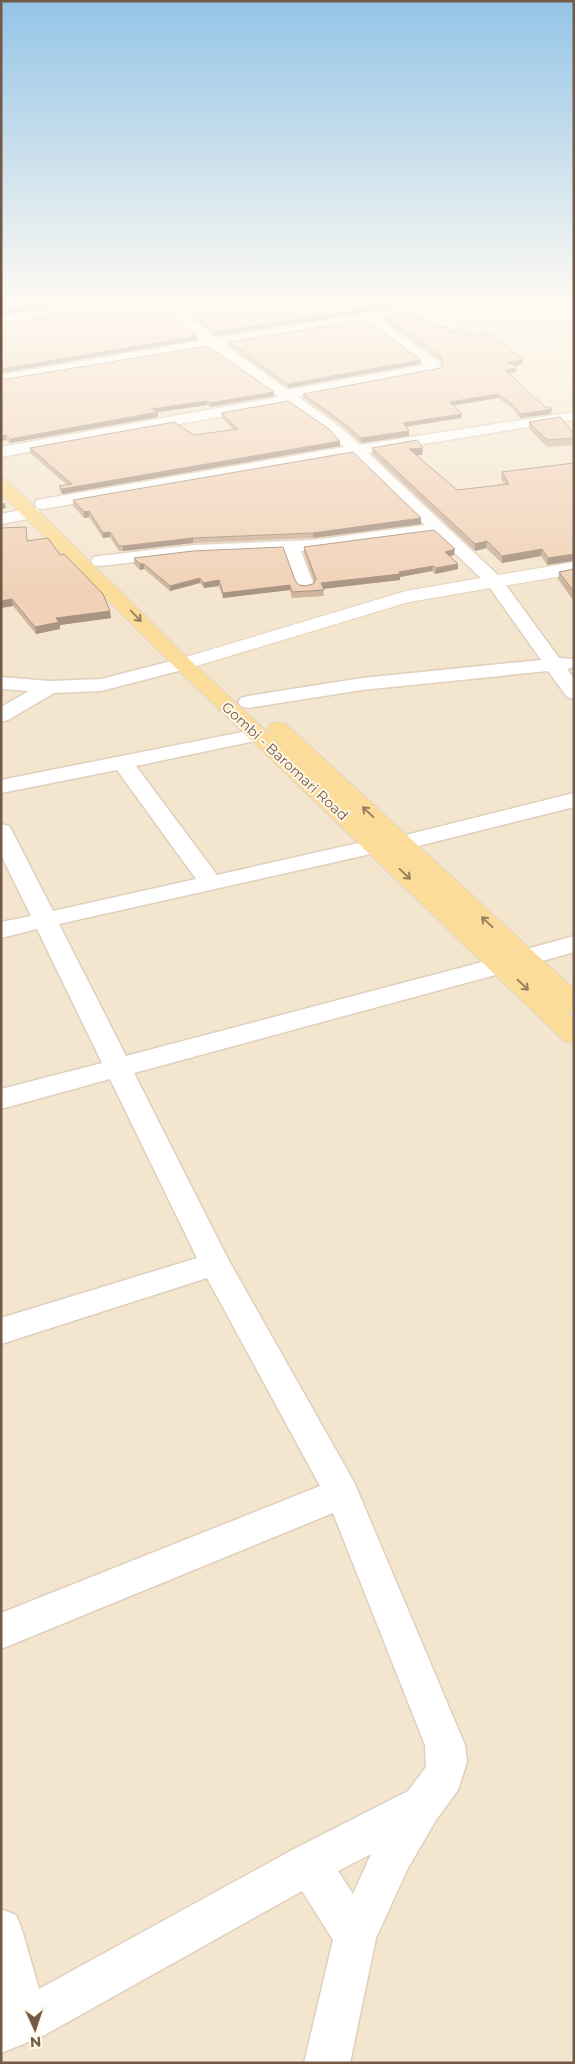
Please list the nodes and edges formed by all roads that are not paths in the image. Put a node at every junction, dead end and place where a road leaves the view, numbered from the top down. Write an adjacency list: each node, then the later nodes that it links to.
1 (276, 399): 5 (street)
2 (291, 399): 4 (street)
3 (570, 416): 4 (street)
4 (356, 450): 8 (street); 10 (street)
5 (1, 452)
6 (1, 463): 8 (main road, Gombi - Baromari Road)
7 (1, 484): 8 (main road, Gombi - Baromari Road)
8 (37, 509): 9 (street); 12 (main road, Gombi - Baromari Road); 16 (main road, Gombi - Baromari Road, one-way to 16)
9 (1, 519)
10 (437, 528): 11 (street); 14 (street)
11 (291, 547): 12 (street); 15 (street)
12 (100, 561): 16 (main road, Gombi - Baromari Road)
13 (574, 568): 14 (street)
14 (494, 581): 16 (street); 18 (street)
15 (305, 585)
16 (193, 661): 20 (street); 22 (main road, Gombi - Baromari Road); 24 (main road, Gombi - Baromari Road)
17 (574, 662): 18 (street)
18 (554, 665): 21 (street); 22 (street)
19 (1, 683): 20 (street)
20 (50, 687): 23 (street)
21 (574, 693)
22 (248, 702): 29 (main road, Gombi - Baromari Road, one-way to 22)
23 (1, 716)
24 (257, 735): 25 (street); 30 (main road, Gombi - Baromari Road)
25 (123, 763): 26 (street); 31 (street)
26 (1, 787)
27 (574, 800): 29 (street)
28 (1, 831): 32 (street)
29 (402, 843): 35 (main road, Gombi - Baromari Road, one-way to 29)
30 (376, 846): 31 (street); 35 (main road, Gombi - Baromari Road, one-way to 35)
31 (211, 883): 32 (street)
32 (44, 920): 33 (street); 38 (street)
33 (1, 930)
34 (574, 944): 35 (street)
35 (513, 961): 36 (main road, Gombi - Baromari Road); 37 (main road, Gombi - Baromari Road, one-way to 37); 38 (street)
36 (574, 1004)
37 (574, 1034)
38 (117, 1069): 39 (street); 40 (street)
39 (1, 1099)
40 (214, 1264): 41 (street); 42 (street)
41 (1, 1331)
42 (342, 1493): 43 (street); 44 (street)
43 (1, 1632)
44 (422, 1806): 45 (street); 47 (street)
45 (309, 1864): 47 (street); 48 (street)
46 (1, 1930): 48 (street)
47 (355, 1936): 49 (street)
48 (13, 2026)
49 (327, 2063)

